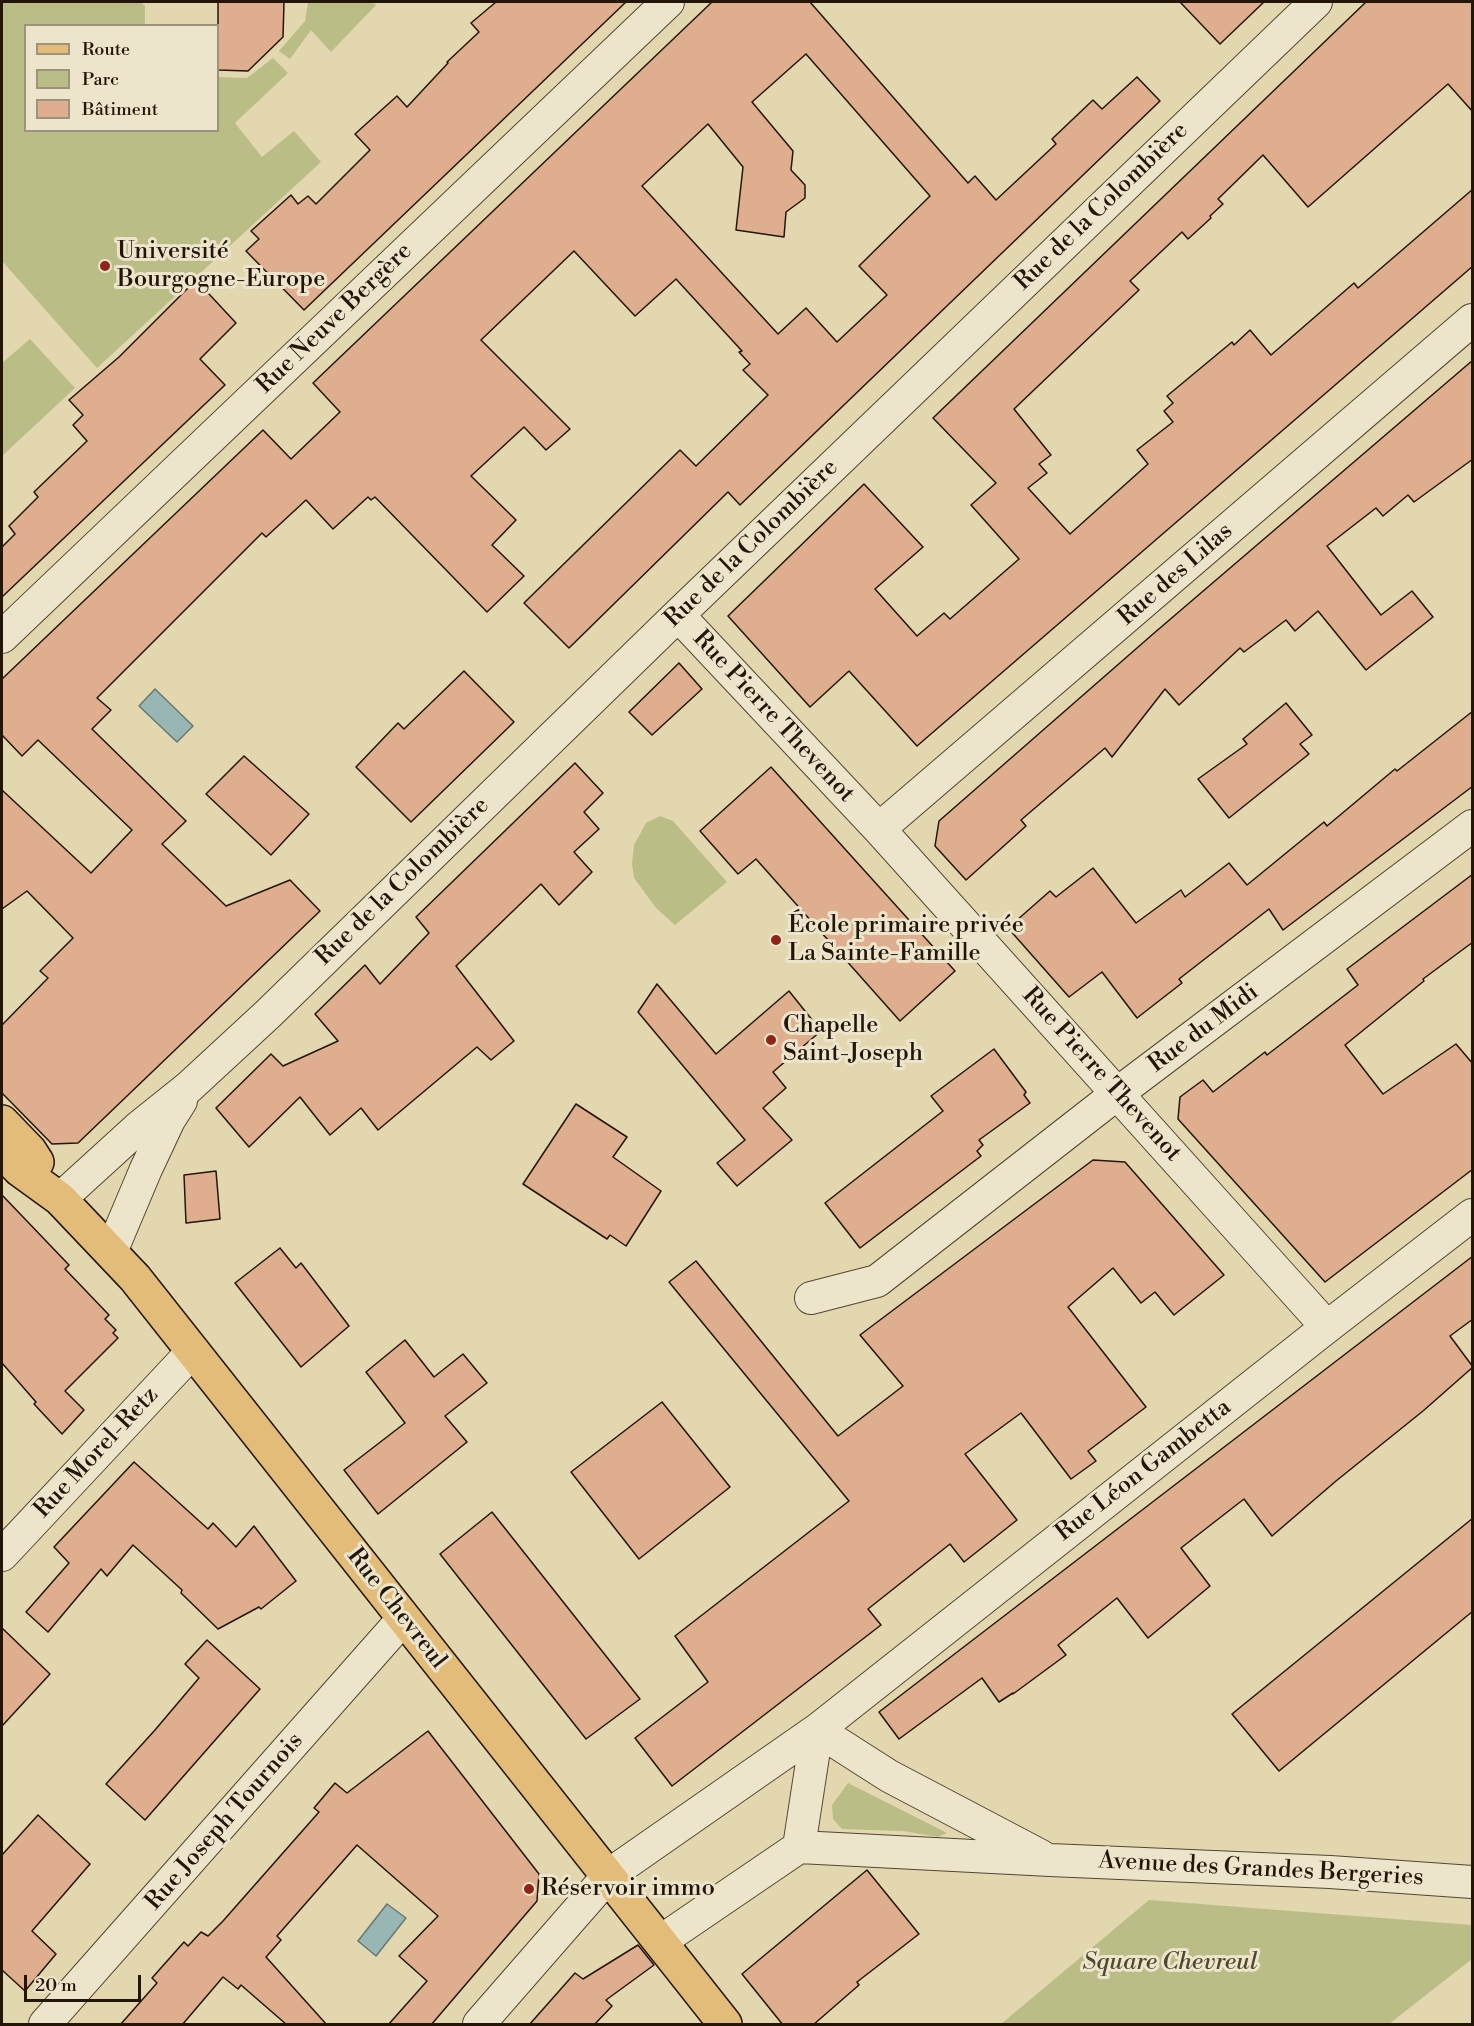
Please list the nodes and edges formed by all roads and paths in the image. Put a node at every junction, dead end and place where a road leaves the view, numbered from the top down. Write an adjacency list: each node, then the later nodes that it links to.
1 (669, 2): 5 (street, Rue Neuve Bergère)
2 (1316, 2): 4 (street, Rue de la Colombière)
3 (1473, 320): 7 (street, Rue des Lilas)
4 (678, 615): 7 (street, Rue Pierre Thevenot); 8 (street, Rue de la Colombière)
5 (2, 637)
6 (1473, 826): 9 (street, Rue du Midi)
7 (879, 830): 9 (street, Rue Pierre Thevenot)
8 (189, 1087): 12 (street, Rue de la Colombière); 14 (street, Rue de la Colombière)
9 (1118, 1093): 15 (street, Rue du Midi); 16 (street, Rue Pierre Thevenot)
10 (2, 1122): 12 (main road, Rue Chevreul)
11 (2, 1151): 12 (main road, Rue Chevreul)
12 (60, 1199): 14 (main road, Rue Chevreul)
13 (1473, 1215): 16 (street, Rue Léon Gambetta)
14 (111, 1252): 17 (main road, Rue Chevreul)
15 (811, 1298)
16 (1328, 1327): 20 (street, Rue Léon Gambetta)
17 (193, 1351): 18 (street, Rue Morel-Retz); 19 (main road, Rue Chevreul)
18 (2, 1555)
19 (404, 1619): 23 (main road, Rue Chevreul); 26 (street, Rue Joseph Tournois)
20 (817, 1730): 21 (street); 22 (street, Avenue des Grandes Bergeries); 23 (street, Rue Léon Gambetta)
21 (799, 1847): 22 (street, Avenue des Grandes Bergeries); 25 (street)
22 (1050, 1860): 24 (street, Avenue des Grandes Bergeries)
23 (609, 1875): 25 (main road, Rue Chevreul); 27 (street, Rue Léon Gambetta)
24 (1473, 1882)
25 (661, 1941): 28 (main road, Rue Chevreul)
26 (45, 2025)
27 (479, 2025)
28 (725, 2025)

